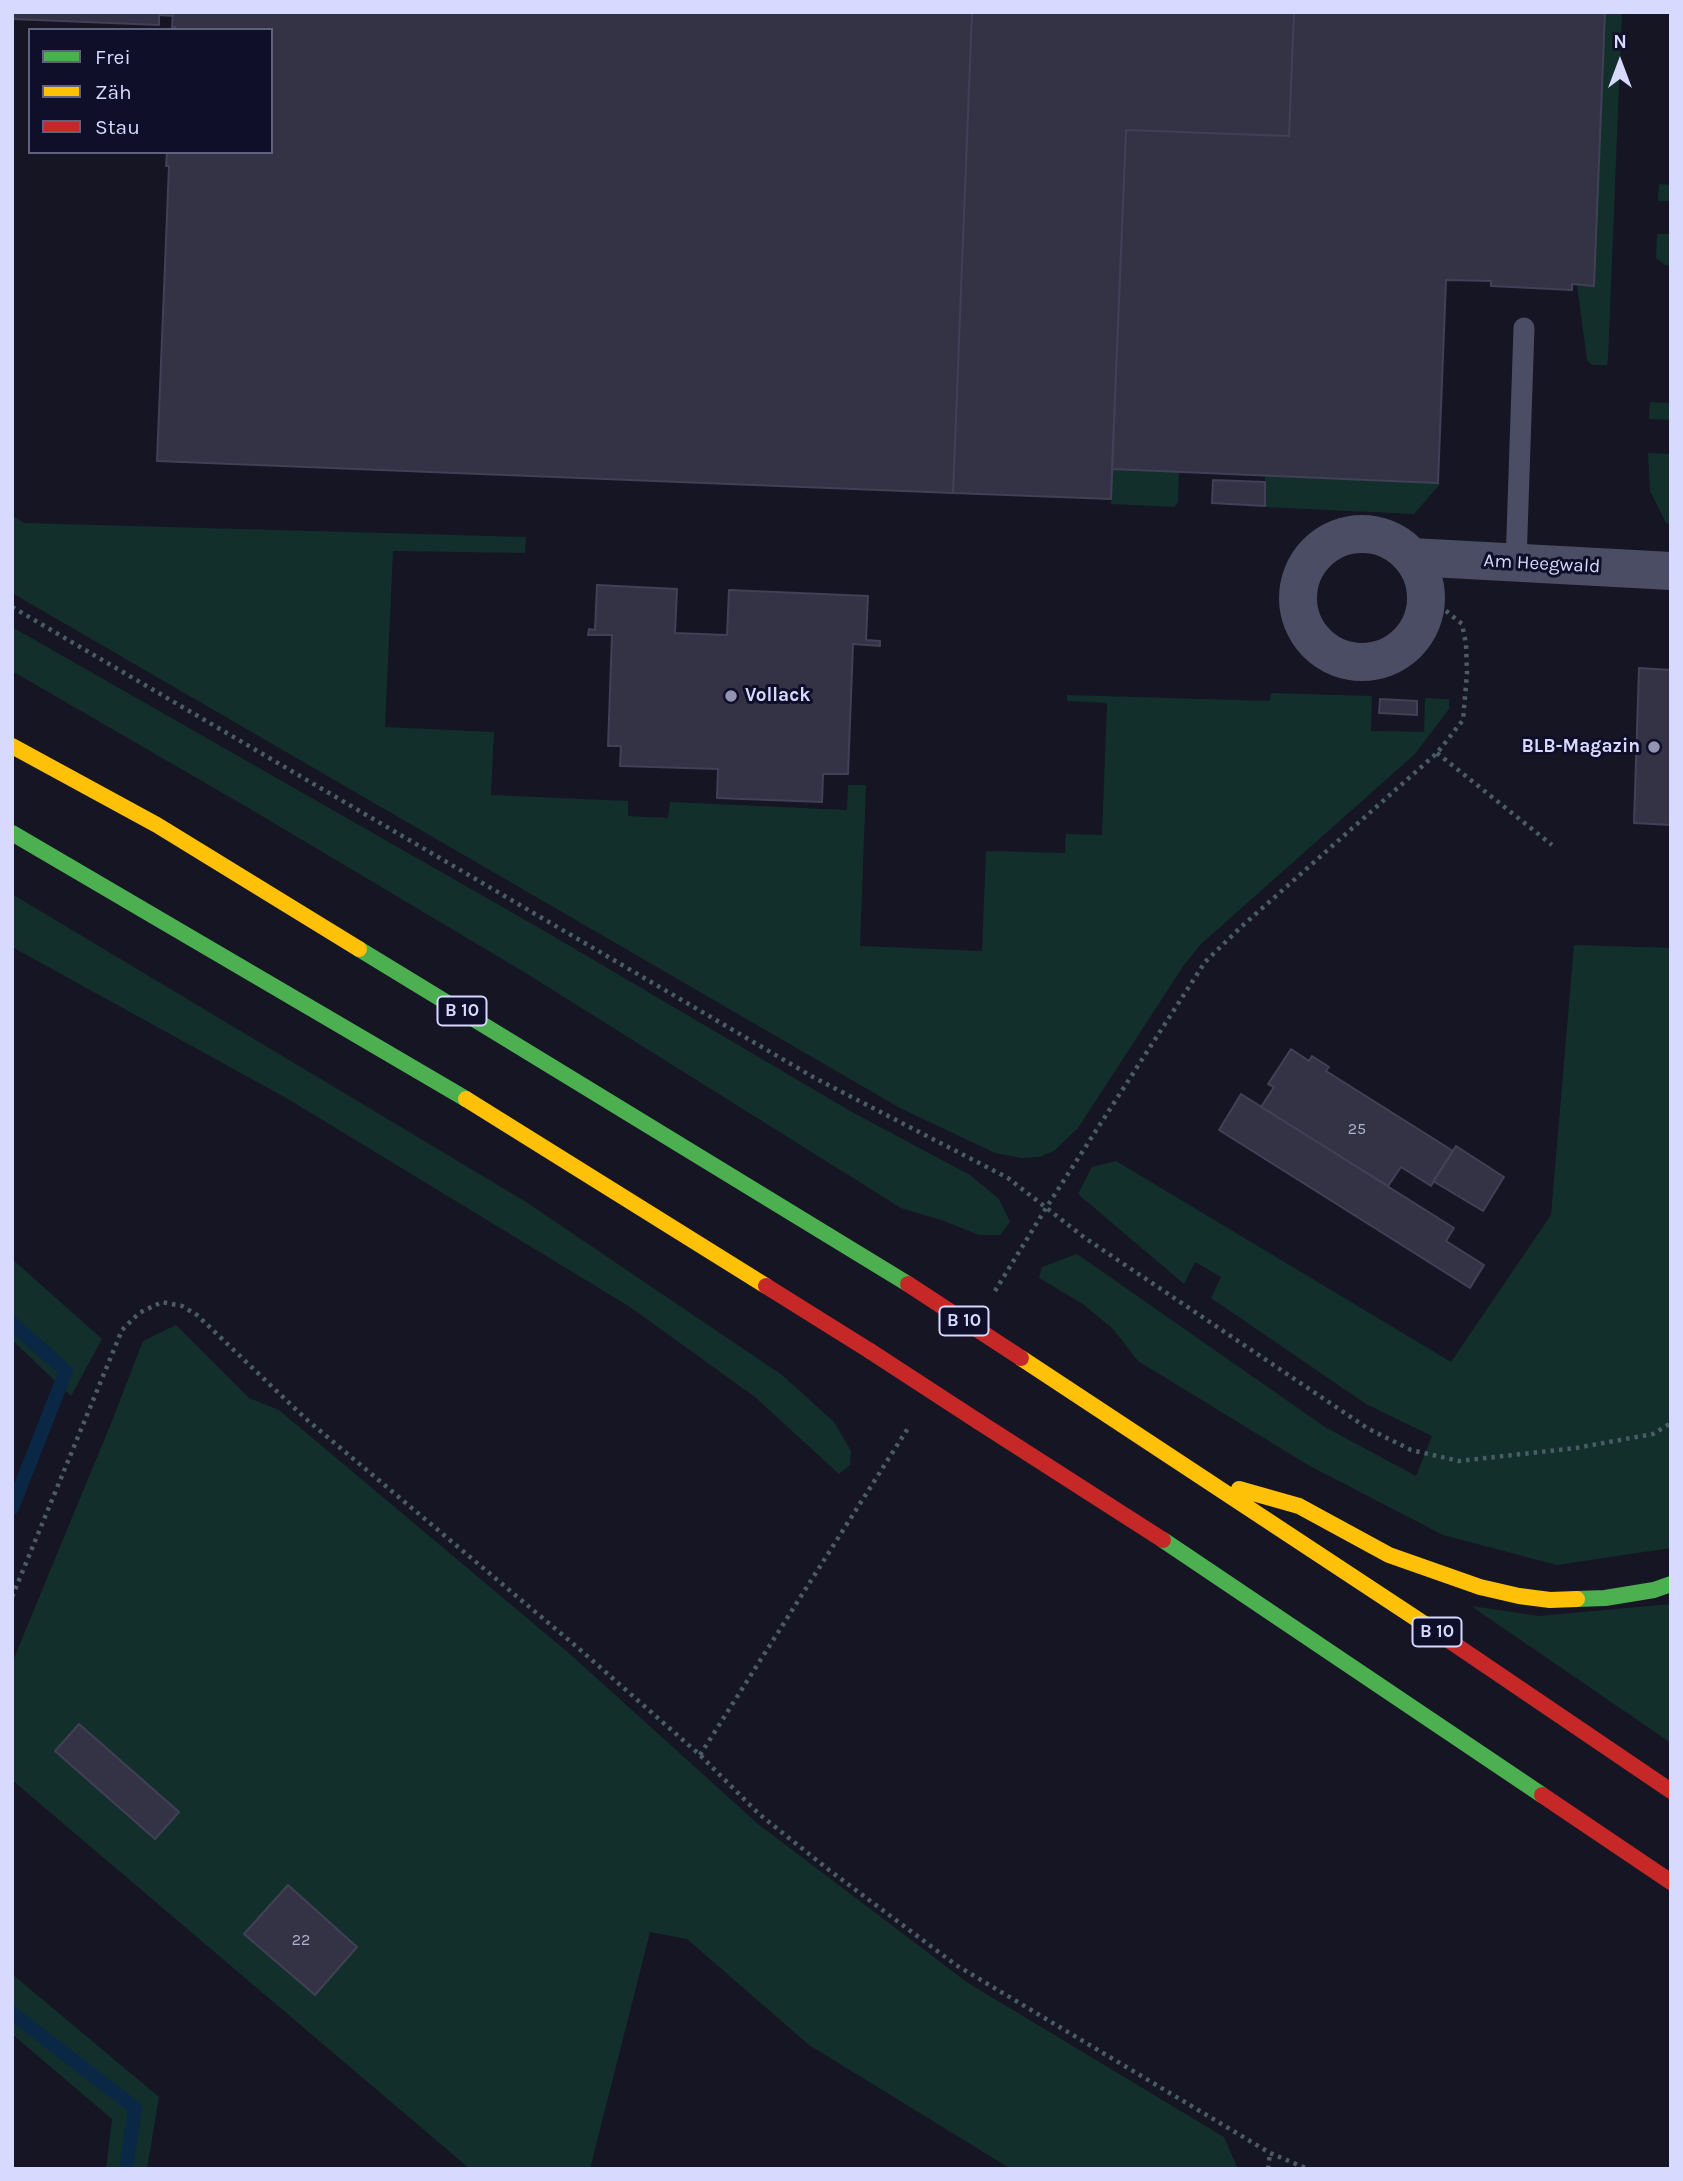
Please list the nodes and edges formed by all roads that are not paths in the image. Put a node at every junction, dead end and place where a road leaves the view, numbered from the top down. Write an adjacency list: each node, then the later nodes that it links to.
1 (1524, 328): 3 (lane)
2 (1412, 557): 2 (street, Am Heegwald); 3 (street, Am Heegwald)
3 (1516, 563): 4 (street, Am Heegwald)
4 (1671, 571)
5 (12, 746): 7 (highway, B 10, bridge)
6 (12, 833): 10 (highway, bridge)
7 (1200, 1478): 8 (highway); 9 (highway, B 10)
8 (1671, 1584)
9 (1671, 1791)
10 (1671, 1882)

